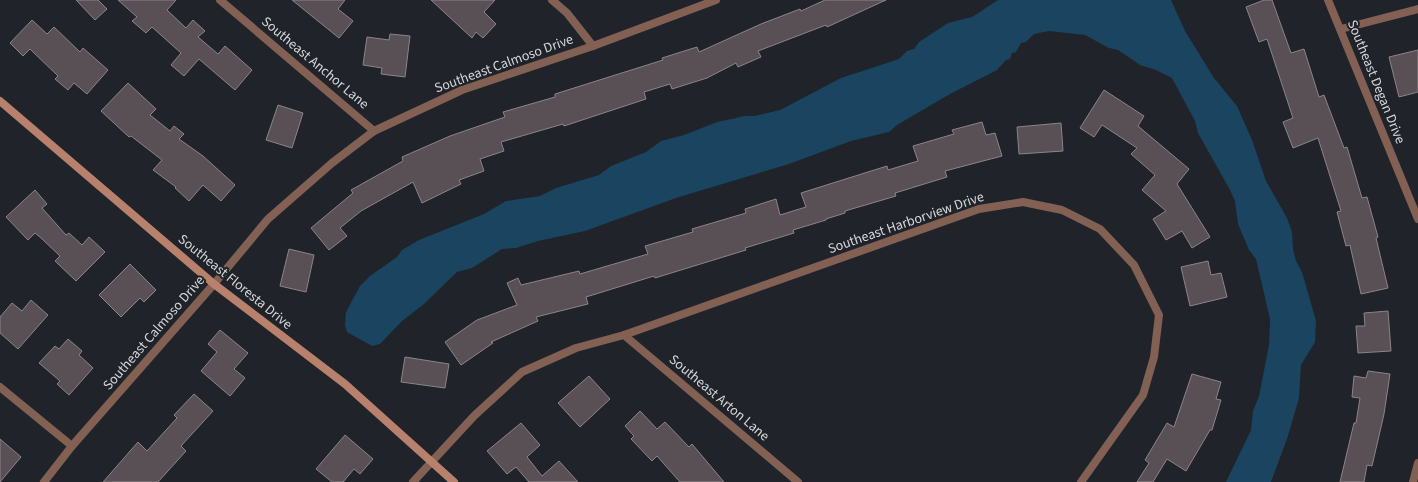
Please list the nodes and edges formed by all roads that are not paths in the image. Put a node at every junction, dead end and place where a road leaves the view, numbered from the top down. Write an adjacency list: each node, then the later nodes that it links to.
1 (220, 0): 9 (street, Southeast Anchor Lane)
2 (552, 0): 7 (street)
3 (716, 0): 7 (street, Southeast Calmoso Drive)
4 (1328, 0): 6 (street, Southeast Degan Drive)
5 (1418, 9): 6 (street)
6 (1341, 29): 10 (street, Southeast Degan Drive)
7 (592, 46): 9 (street, Southeast Calmoso Drive)
8 (0, 101): 11 (street, Southeast Floresta Drive)
9 (374, 131): 11 (street, Southeast Calmoso Drive)
10 (1418, 218)
11 (214, 284): 14 (street, Southeast Calmoso Drive); 15 (street, Southeast Floresta Drive)
12 (624, 335): 15 (street, Southeast Harborview Drive); 20 (street, Southeast Arton Lane); 21 (street, Southeast Harborview Drive)
13 (0, 387): 14 (street)
14 (72, 446): 17 (street, Southeast Calmoso Drive)
15 (430, 461): 18 (street, Southeast Harborview Drive); 19 (street, Southeast Floresta Drive)
16 (1418, 463): 22 (street)
17 (44, 482)
18 (413, 482)
19 (454, 482)
20 (798, 482)
21 (1081, 482)
22 (1413, 482)

